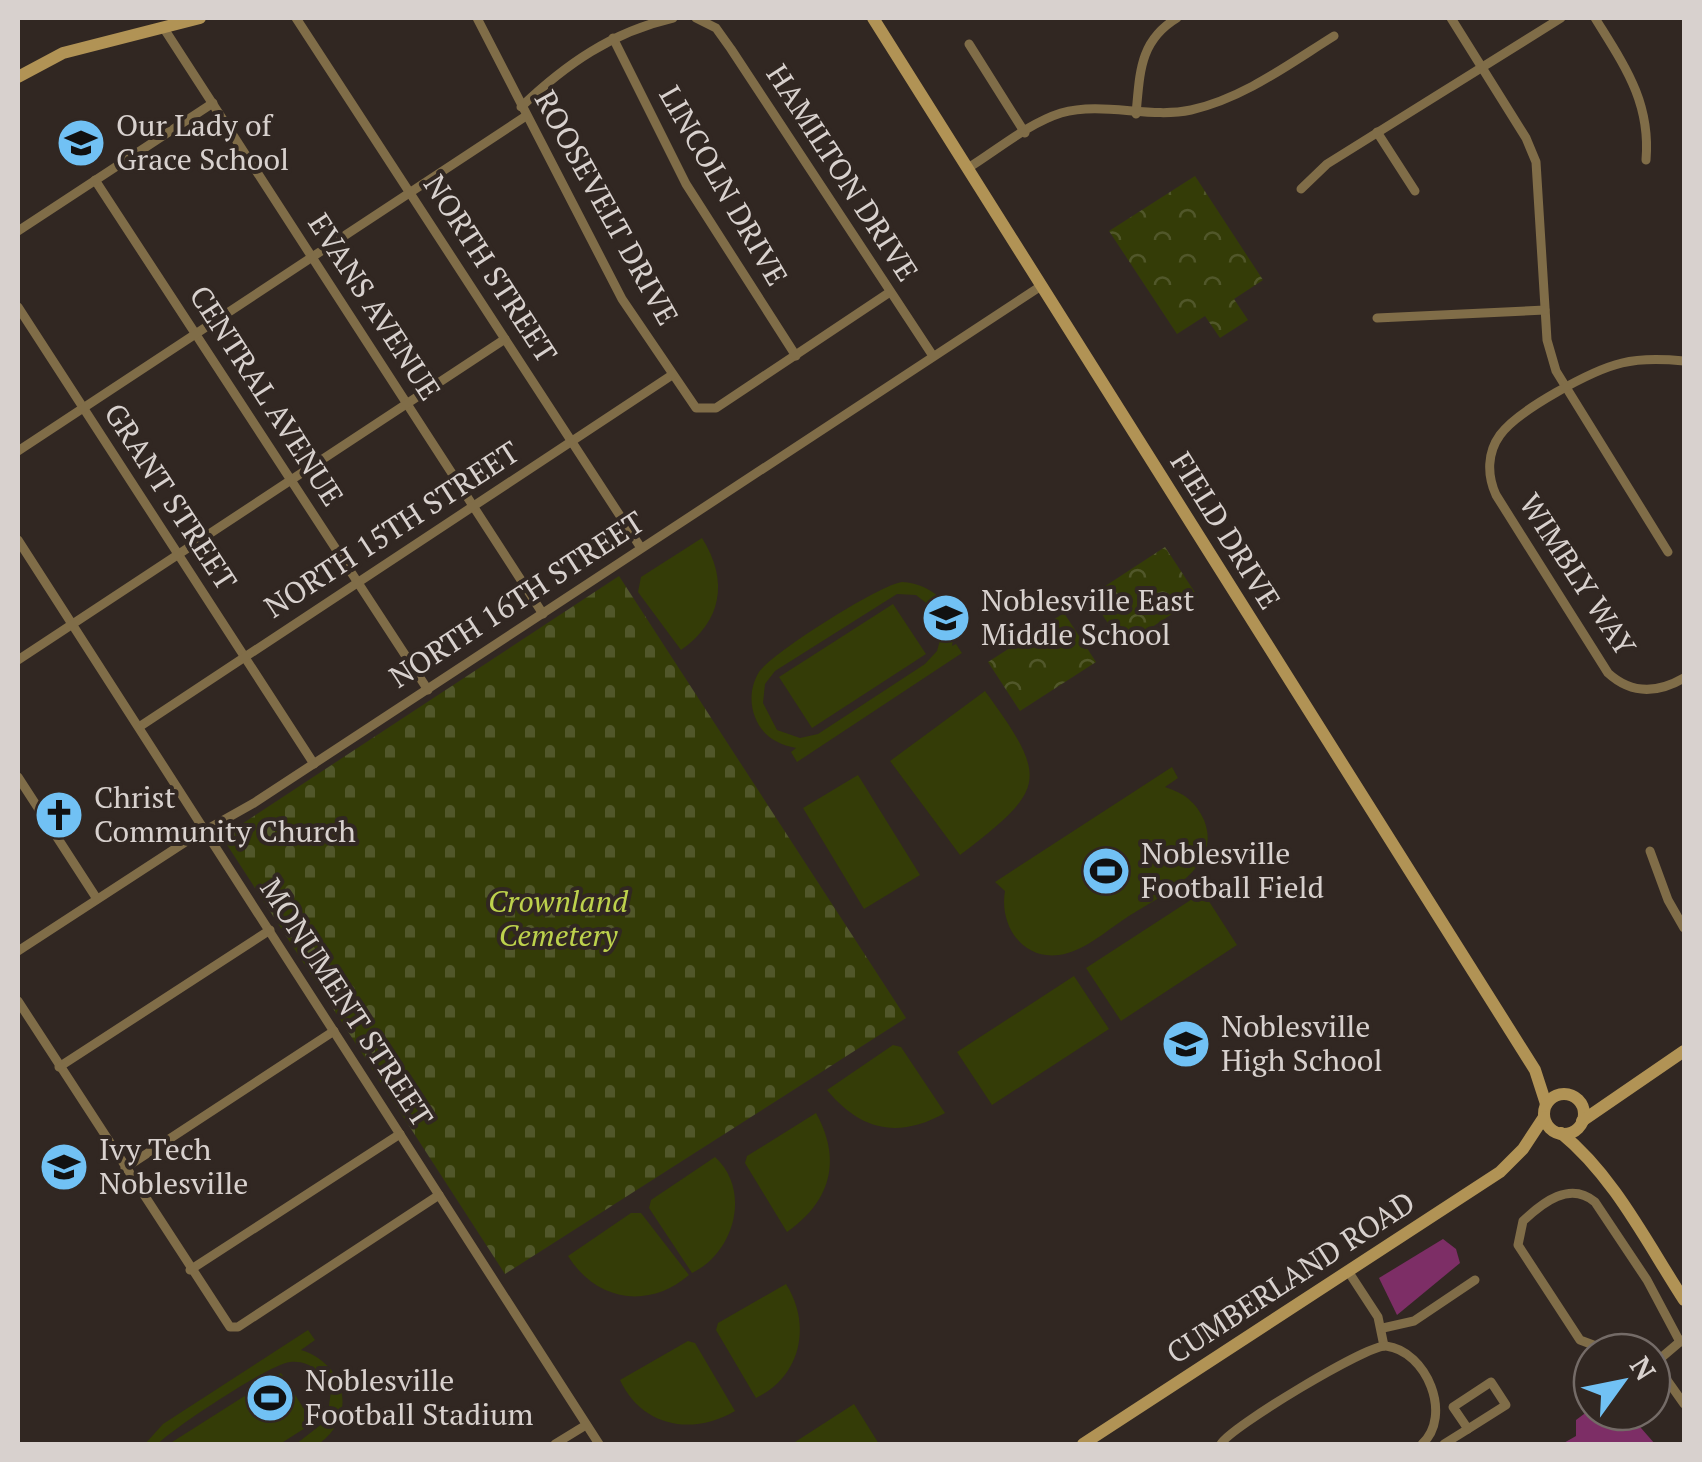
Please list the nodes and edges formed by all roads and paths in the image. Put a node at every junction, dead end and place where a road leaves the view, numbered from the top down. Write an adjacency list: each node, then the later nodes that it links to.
1 (200, 18): 11 (street)
2 (296, 18): 26 (street, NORTH STREET)
3 (477, 18): 18 (street, ROOSEVELT DRIVE)
4 (673, 18): 13 (street)
5 (873, 18): 23 (street, FIELD DRIVE)
6 (1177, 18): 19 (street)
7 (1451, 18): 15 (street)
8 (1561, 18): 15 (street)
9 (1595, 18): 22 (street)
10 (700, 19): 31 (street, HAMILTON DRIVE)
11 (158, 24): 16 (street); 17 (street, EVANS AVENUE)
12 (1334, 36): 19 (street)
13 (612, 38): 18 (street); 37 (street, LINCOLN DRIVE)
14 (969, 44): 21 (street)
15 (1482, 67): 20 (street); 33 (street)
16 (18, 77)
17 (212, 104): 24 (street); 29 (street, EVANS AVENUE)
18 (523, 111): 26 (street); 40 (street, ROOSEVELT DRIVE)
19 (1136, 114): 21 (street)
20 (1377, 132): 25 (street); 27 (street)
21 (1024, 133): 23 (street)
22 (1646, 160)
23 (968, 168): 30 (street, FIELD DRIVE)
24 (95, 180): 28 (street); 35 (street, CENTRAL AVENUE)
25 (1301, 189)
26 (410, 192): 29 (street); 36 (street, NORTH STREET)
27 (1415, 192)
28 (18, 231)
29 (312, 257): 35 (street); 42 (street, EVANS AVENUE)
30 (1041, 286): 38 (street, NORTH 16TH STREET); 72 (street, FIELD DRIVE)
31 (890, 292): 37 (street); 38 (street, HAMILTON DRIVE)
32 (18, 307): 43 (street, GRANT STREET)
33 (1545, 310): 34 (street); 41 (street)
34 (1377, 318)
35 (196, 334): 43 (street); 46 (street, CENTRAL AVENUE)
36 (506, 339): 42 (street); 44 (street, NORTH STREET)
37 (796, 356): 40 (street, ROOSEVELT DRIVE)
38 (933, 356): 49 (street, NORTH 16TH STREET)
39 (1684, 361): 41 (street, WIMBLY WAY)
40 (672, 375): 44 (street, NORTH 15TH STREET)
41 (1566, 389): 50 (street); 57 (street, WIMBLY WAY)
42 (407, 404): 46 (street); 47 (street, EVANS AVENUE)
43 (83, 408): 45 (street); 51 (street, GRANT STREET)
44 (572, 441): 47 (street, NORTH 15TH STREET); 49 (street, NORTH STREET)
45 (18, 451)
46 (291, 480): 51 (street); 52 (street, CENTRAL AVENUE)
47 (473, 506): 52 (street, NORTH 15TH STREET); 53 (street, EVANS AVENUE)
48 (18, 540): 54 (street, MONUMENT STREET)
49 (642, 548): 53 (street, NORTH 16TH STREET)
50 (1668, 552)
51 (178, 555): 54 (street); 55 (street, GRANT STREET)
52 (358, 582): 55 (street, NORTH 15TH STREET); 58 (street, CENTRAL AVENUE)
53 (543, 614): 58 (street, NORTH 16TH STREET)
54 (72, 624): 56 (street); 59 (street, MONUMENT STREET)
55 (245, 658): 59 (street, NORTH 15TH STREET); 60 (street, GRANT STREET)
56 (18, 660)
57 (1684, 678)
58 (428, 690): 60 (street, NORTH 16TH STREET)
59 (139, 728): 62 (street, MONUMENT STREET)
60 (314, 764): 62 (street, NORTH 16TH STREET)
61 (18, 777): 64 (street)
62 (207, 832): 64 (street, NORTH 16TH STREET); 66 (street, MONUMENT STREET)
63 (1650, 851): 65 (street)
64 (97, 900): 67 (street, NORTH 16TH STREET)
65 (1684, 928)
66 (270, 930): 69 (street, MONUMENT STREET); 71 (street)
67 (18, 951)
68 (18, 1002): 71 (street)
69 (334, 1031): 78 (street, MONUMENT STREET); 81 (street)
70 (1684, 1051): 74 (street)
71 (60, 1067): 81 (street)
72 (1535, 1070): 73 (street); 75 (street)
73 (1569, 1096): 74 (street); 75 (street); 76 (street)
74 (1614, 1096): 76 (street)
75 (1545, 1110): 77 (street); 79 (street, CUMBERLAND ROAD)
76 (1580, 1124): 77 (street, CUMBERLAND ROAD); 80 (street)
77 (1558, 1133): 79 (street, CUMBERLAND ROAD); 80 (street)
78 (400, 1134): 82 (street, MONUMENT STREET); 83 (street)
79 (1523, 1149): 84 (street, CUMBERLAND ROAD)
80 (1587, 1154): 86 (street)
81 (124, 1168): 83 (street)
82 (439, 1195): 83 (street); 91 (street, MONUMENT STREET)
83 (190, 1270)
84 (1348, 1271): 87 (street); 96 (street, CUMBERLAND ROAD)
85 (1475, 1280): 87 (street)
86 (1684, 1300)
87 (1383, 1328): 90 (street)
88 (1575, 1332): 89 (street)
89 (1682, 1340)
90 (1384, 1346): 93 (street); 97 (street)
91 (586, 1425): 94 (street); 95 (street, MONUMENT STREET)
92 (1468, 1429): 92 (street); 98 (street)
93 (1425, 1443)
94 (554, 1444)
95 (599, 1444)
96 (1084, 1444)
97 (1221, 1444)
98 (1444, 1444)

